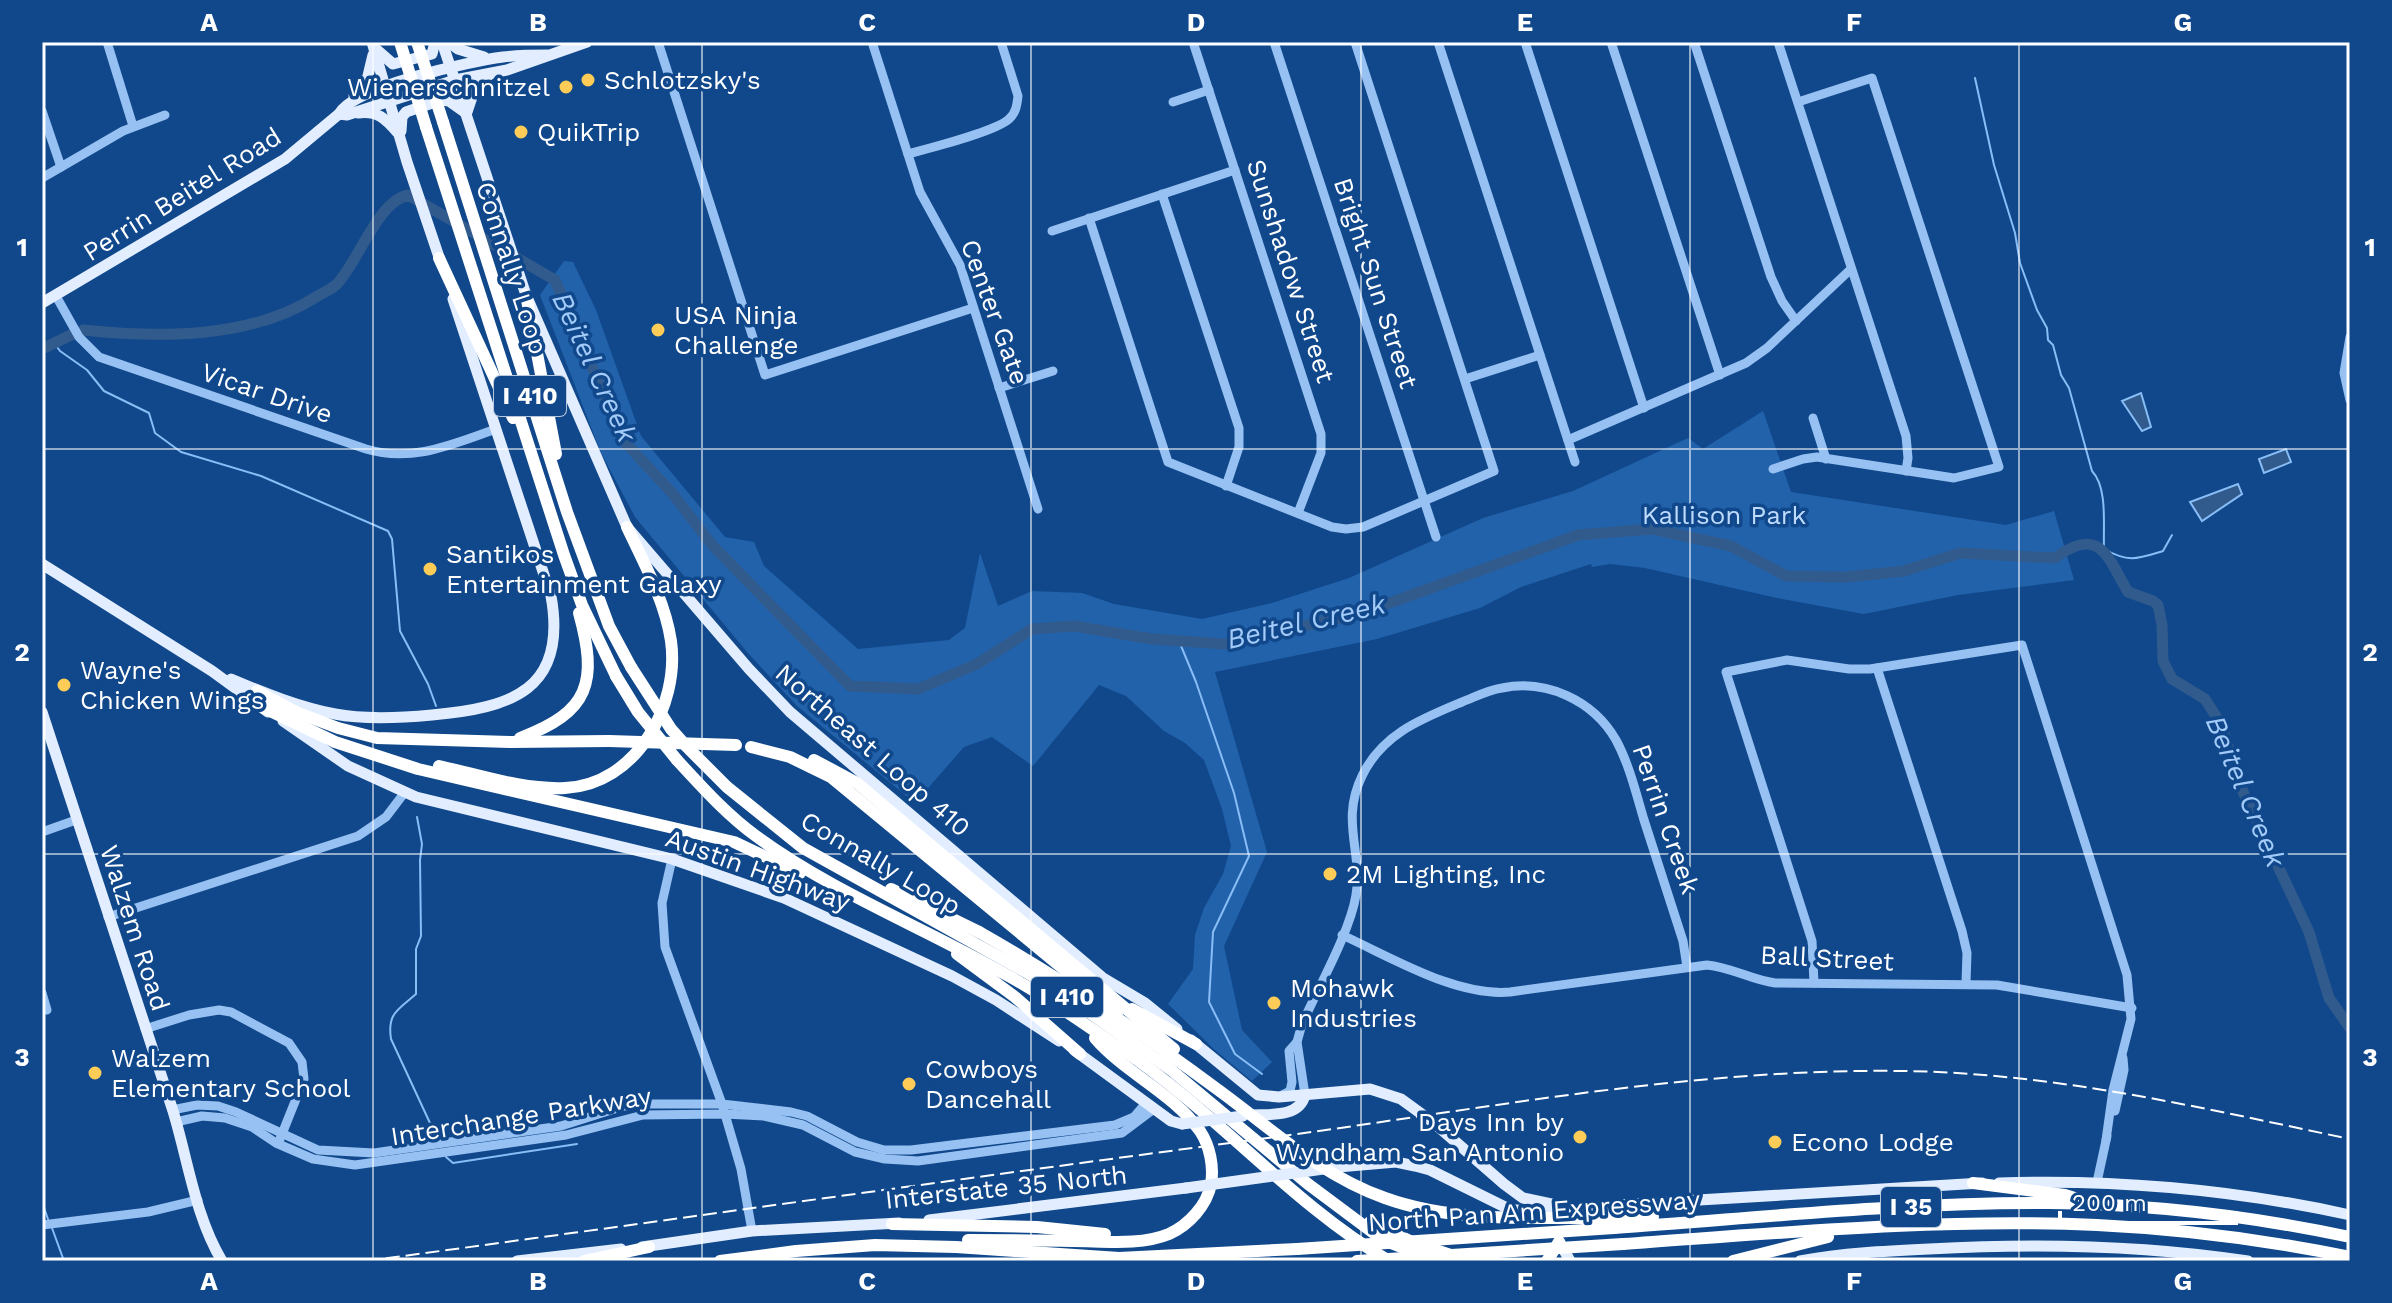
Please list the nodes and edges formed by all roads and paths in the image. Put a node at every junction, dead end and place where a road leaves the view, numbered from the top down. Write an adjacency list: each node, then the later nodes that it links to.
1 (107, 42): 33 (street)
2 (400, 42): 64 (highway, Connally Loop / I 410, bridge)
3 (417, 42): 68 (highway, Connally Loop / I 410, bridge)
4 (435, 42): 18 (main road)
5 (445, 42): 20 (main road); 21 (main road, Northeast Loop 410)
6 (587, 42): 19 (main road, Perrin Beitel Road)
7 (658, 42): 47 (street)
8 (872, 42): 35 (street, Center Gate)
9 (1001, 42): 35 (street)
10 (1193, 42): 25 (street, Sunshadow Street)
11 (1274, 42): 66 (street, Bright Sun Street)
12 (1355, 42): 53 (street)
13 (1438, 42): 50 (street)
14 (1525, 42): 56 (street)
15 (1611, 42): 52 (street)
16 (1694, 42): 48 (street)
17 (1778, 42): 28 (street)
18 (373, 44): 24 (main road); 30 (main road)
19 (547, 55): 20 (main road, Perrin Beitel Road); 22 (main road, Perrin Beitel Road)
20 (493, 58): 21 (main road, Perrin Beitel Road)
21 (451, 66): 23 (main road, Northeast Loop 410); 24 (main road, Perrin Beitel Road)
22 (491, 74): 23 (main road, Perrin Beitel Road); 31 (main road)
23 (455, 80): 26 (main road, Perrin Beitel Road); 31 (main road, Northeast Loop 410)
24 (386, 87): 26 (main road); 30 (main road, Perrin Beitel Road)
25 (1209, 90): 27 (street); 37 (street, Sunshadow Street)
26 (390, 100): 30 (main road, Perrin Beitel Road); 34 (main road)
27 (1173, 102)
28 (1798, 102): 43 (street); 63 (street)
29 (42, 111): 36 (street)
30 (343, 112): 34 (main road); 45 (main road, Perrin Beitel Road)
31 (466, 113): 34 (main road); 44 (main road, Northeast Loop 410)
32 (165, 115): 33 (street)
33 (133, 126): 36 (street)
34 (400, 136): 42 (main road)
35 (908, 154): 47 (street, Center Gate)
36 (61, 167): 38 (street)
37 (1235, 170): 39 (street); 69 (street, Sunshadow Street)
38 (42, 178)
39 (1162, 194): 40 (street); 65 (street)
40 (1089, 218): 41 (street); 65 (street)
41 (1052, 231)
42 (439, 258): 58 (main road); 64 (highway)
43 (1851, 269): 48 (street); 63 (street)
44 (526, 295): 68 (highway); 70 (main road, Northeast Loop 410)
45 (56, 296): 46 (main road, Perrin Beitel Road); 58 (street, Vicar Drive)
46 (42, 303)
47 (973, 308): 54 (street, Center Gate)
48 (1796, 321): 52 (street)
49 (2350, 337): 55 (street)
50 (1540, 355): 53 (street); 59 (street)
51 (1053, 371): 54 (street)
52 (1720, 375): 56 (street)
53 (1465, 379): 66 (street)
54 (999, 388): 67 (street, Center Gate)
55 (2350, 400)
56 (1644, 408): 59 (street)
57 (1813, 418): 60 (street)
58 (496, 429): 76 (main road, Austin Highway)
59 (1568, 440): 61 (street)
60 (1826, 459): 62 (street); 63 (street)
61 (1575, 462)
62 (1773, 469)
63 (1906, 471)
64 (541, 479): 72 (highway, Connally Loop / I 410)
65 (1226, 486): 69 (street)
66 (1424, 500): 69 (street); 71 (street, Bright Sun Street)
67 (1038, 509)
68 (567, 512): 86 (highway, Connally Loop / I 410, bridge)
69 (1298, 513)
70 (627, 527): 81 (highway); 101 (main road, Northeast Loop 410)
71 (1436, 537)
72 (564, 555): 79 (highway); 87 (highway, Connally Loop / I 410, bridge)
73 (42, 564): 75 (main road, Austin Highway)
74 (1877, 668): 92 (street); 93 (street); 96 (street)
75 (212, 671): 76 (main road, Austin Highway); 77 (main road, Austin Highway)
76 (257, 691): 79 (highway)
77 (262, 707): 81 (highway); 82 (main road, Austin Highway)
78 (42, 712): 83 (main road, Walzem Road)
79 (510, 742): 80 (highway, bridge)
80 (751, 747): 94 (highway); 103 (highway, bridge)
81 (393, 758): 87 (highway)
82 (405, 792): 85 (main road, Austin Highway); 88 (street)
83 (76, 820): 84 (street); 88 (main road, Walzem Road)
84 (42, 832)
85 (672, 859): 102 (main road, Austin Highway); 108 (street)
86 (833, 864): 103 (highway, bridge); 112 (highway, Connally Loop / I 410)
87 (844, 890): 89 (highway, Connally Loop / I 410)
88 (108, 917): 99 (main road, Walzem Road)
89 (919, 926): 98 (highway, Connally Loop / I 410); 102 (highway)
90 (1342, 935): 91 (street, Ball Street); 91 (street, Perrin Creek); 100 (street, Perrin Creek)
91 (1687, 967): 92 (street, Ball Street)
92 (1814, 983): 93 (street, Ball Street)
93 (1966, 983): 96 (street, Ball Street)
94 (1084, 984): 101 (highway); 112 (highway)
95 (42, 993): 97 (street)
96 (2132, 1008): 113 (street)
97 (47, 1010)
98 (1079, 1021): 128 (highway, I 410); 141 (highway)
99 (145, 1029): 110 (main road, Walzem Road); 111 (street)
100 (1297, 1042): 105 (street, Perrin Creek); 106 (street, Perrin Creek)
101 (1196, 1044): 104 (main road, Northeast Loop 410)
102 (1080, 1054): 107 (main road, Austin Highway)
103 (1221, 1092): 123 (highway, bridge)
104 (1258, 1095): 106 (main road); 109 (main road)
105 (1305, 1095): 106 (main road); 109 (main road, Austin Highway); 120 (main road)
106 (1279, 1097)
107 (1150, 1106): 108 (street, Interchange Parkway); 109 (main road, Austin Highway, bridge)
108 (723, 1109): 111 (street, Interchange Parkway); 127 (street)
109 (1247, 1115)
110 (174, 1116): 111 (street, Interchange Parkway); 116 (main road, Walzem Road)
111 (280, 1139)
112 (1279, 1160): 115 (highway, Connally Loop / I 410)
113 (2097, 1182): 114 (main road, Interstate 35 North); 122 (main road, Interstate 35 North)
114 (1973, 1183): 118 (main road, Interstate 35 North); 119 (highway)
115 (1326, 1196): 142 (highway, I 410); 144 (highway)
116 (198, 1200): 124 (street); 134 (main road, Walzem Road)
117 (1492, 1200): 120 (main road, Interstate 35 North); 121 (main road, Interstate 35 North); 125 (main road, Interstate 35 North, bridge)
118 (1632, 1204): 120 (main road, Interstate 35 North); 121 (main road, Interstate 35 North)
119 (2095, 1204): 123 (highway, North Pan Am Expressway / I 35); 129 (highway, North Pan Am Expressway / I 35)
120 (1556, 1205)
121 (1539, 1213): 130 (main road)
122 (2350, 1215)
123 (1614, 1223): 131 (highway, North Pan Am Expressway / I 35, bridge)
124 (47, 1224)
125 (892, 1224): 127 (main road, Interstate 35 North); 128 (highway)
126 (1850, 1230): 132 (highway, North Pan Am Expressway / I 35); 135 (highway, North Pan Am Expressway / I 35); 147 (highway)
127 (752, 1231): 133 (main road, Interstate 35 North)
128 (1160, 1237): 131 (highway, I 410)
129 (2350, 1237)
130 (1559, 1242): 145 (highway); 146 (main road)
131 (906, 1244): 139 (highway, North Pan Am Expressway / I 35)
132 (1623, 1244): 140 (highway, North Pan Am Expressway / I 35, bridge); 143 (highway, bridge)
133 (649, 1247): 137 (main road, Interstate 35 North); 138 (highway)
134 (215, 1255): 136 (main road, Walzem Road)
135 (2350, 1257)
136 (222, 1261)
137 (517, 1261)
138 (584, 1261)
139 (720, 1261)
140 (1357, 1261)
141 (1389, 1261)
142 (1438, 1261)
143 (1455, 1261)
144 (1469, 1261)
145 (1547, 1261)
146 (1570, 1261)
147 (1733, 1261)
148 (1800, 1261): 149 (main road)
149 (2248, 1261)

